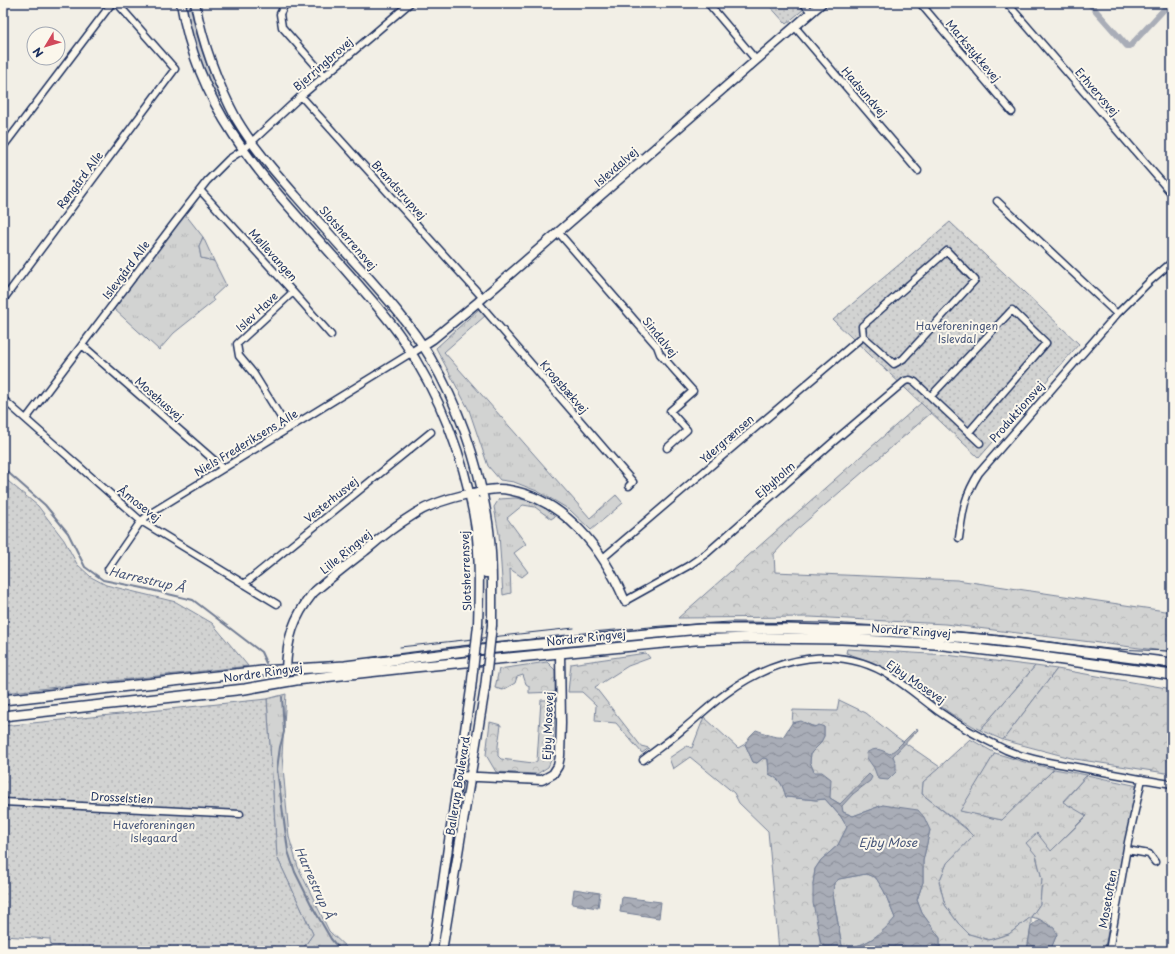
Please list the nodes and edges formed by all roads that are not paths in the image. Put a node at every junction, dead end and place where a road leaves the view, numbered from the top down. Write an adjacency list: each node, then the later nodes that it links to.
1 (6, 3): 13 (street)
2 (112, 3): 21 (street)
3 (181, 3): 22 (street, Slotsherrensvej)
4 (195, 3): 20 (street, Slotsherrensvej)
5 (288, 3): 17 (street)
6 (410, 3): 17 (street, Bjerringbrovej)
7 (708, 3): 16 (street)
8 (803, 3): 14 (street)
9 (822, 3): 14 (street, Islevdalvej)
10 (920, 3): 19 (street, Markstykkevej)
11 (1006, 3): 25 (street, Erhvervsvej)
12 (121, 4): 30 (street, Røngård Alle)
13 (3, 7)
14 (811, 12): 15 (street, Islevdalvej)
15 (794, 26): 16 (street, Islevdalvej); 23 (street, Hadsundvej)
16 (756, 60): 27 (street, Islevdalvej)
17 (325, 76): 18 (street, Bjerringbrovej)
18 (301, 96): 20 (street, Bjerringbrovej); 31 (street, Brandstrupvej)
19 (1012, 112)
20 (252, 141): 22 (street, Islevgård Alle); 36 (street, Slotsherrensvej)
21 (3, 147)
22 (242, 150): 24 (street, Islevgård Alle); 37 (street, Slotsherrensvej)
23 (918, 171)
24 (200, 190): 29 (street, Møllevangen); 35 (street, Islevgård Alle)
25 (1172, 194)
26 (997, 201): 32 (street)
27 (558, 232): 31 (street, Islevdalvej); 46 (street, Sindalvej)
28 (1172, 262): 32 (street, Produktionsvej)
29 (293, 292): 33 (street, Møllevangen); 42 (street, Islev Have)
30 (3, 300)
31 (480, 300): 36 (street, Islevdalvej); 48 (street, Krogsbækvej)
32 (1117, 314): 52 (street, Produktionsvej)
33 (331, 335)
34 (863, 336): 34 (street, Ydergrænsen); 53 (street, Ydergrænsen)
35 (82, 345): 41 (street, Islevgård Alle); 47 (street, Mosehusvej)
36 (422, 346): 37 (street, Islevdalvej); 49 (street, Slotsherrensvej)
37 (411, 353): 40 (street, Slotsherrensvej); 42 (street, Niels Frederiksens Alle)
38 (931, 396): 44 (street, Ejbyholm); 44 (street); 56 (street, Ejbyholm)
39 (3, 399): 41 (street, Åmosevej)
40 (444, 416): 49 (street, Slotsherrensvej); 50 (street, Slotsherrensvej)
41 (26, 419): 51 (street, Åmosevej)
42 (288, 429): 47 (street, Niels Frederiksens Alle)
43 (431, 432): 55 (street, Vesterhusvej)
44 (969, 432): 45 (street, Ejbyholm)
45 (980, 443)
46 (667, 448)
47 (223, 468): 51 (street, Niels Frederiksens Alle)
48 (629, 486)
49 (482, 491): 50 (street); 53 (street); 58 (street, Slotsherrensvej)
50 (469, 494): 58 (street, Slotsherrensvej); 59 (street, Slotsherrensvej); 64 (street, Lille Ringvej)
51 (141, 521): 54 (street, Niels Frederiksens Alle); 55 (street, Åmosevej)
52 (959, 538)
53 (603, 558): 56 (street)
54 (108, 568)
55 (244, 584): 57 (street, Åmosevej)
56 (624, 601)
57 (277, 604)
58 (492, 609): 60 (street, Slotsherrensvej)
59 (478, 625): 70 (street, Ballerup Boulevard, bridge)
60 (492, 625): 71 (street, Ballerup Boulevard, bridge)
61 (560, 653): 63 (main road, Nordre Ringvej); 68 (main road, Nordre Ringvej); 71 (street, Ejby Mosevej)
62 (1172, 663): 64 (main road, Nordre Ringvej)
63 (1129, 669): 65 (street); 66 (main road, Nordre Ringvej)
64 (286, 670): 67 (main road, Nordre Ringvej)
65 (1172, 671)
66 (1172, 675)
67 (3, 700)
68 (3, 716)
69 (643, 760): 72 (street, Ejby Mosevej)
70 (458, 776): 71 (street, Ejby Mosevej); 78 (street, Ballerup Boulevard)
71 (470, 777): 79 (street, Ballerup Boulevard)
72 (1142, 779): 73 (street, Ejby Mosevej); 76 (street, Mosetoften)
73 (1172, 784)
74 (3, 802): 75 (street, Drosselstien)
75 (240, 814)
76 (1127, 850): 77 (street); 80 (street, Mosetoften)
77 (1155, 862)
78 (433, 951)
79 (442, 951)
80 (1109, 951)

